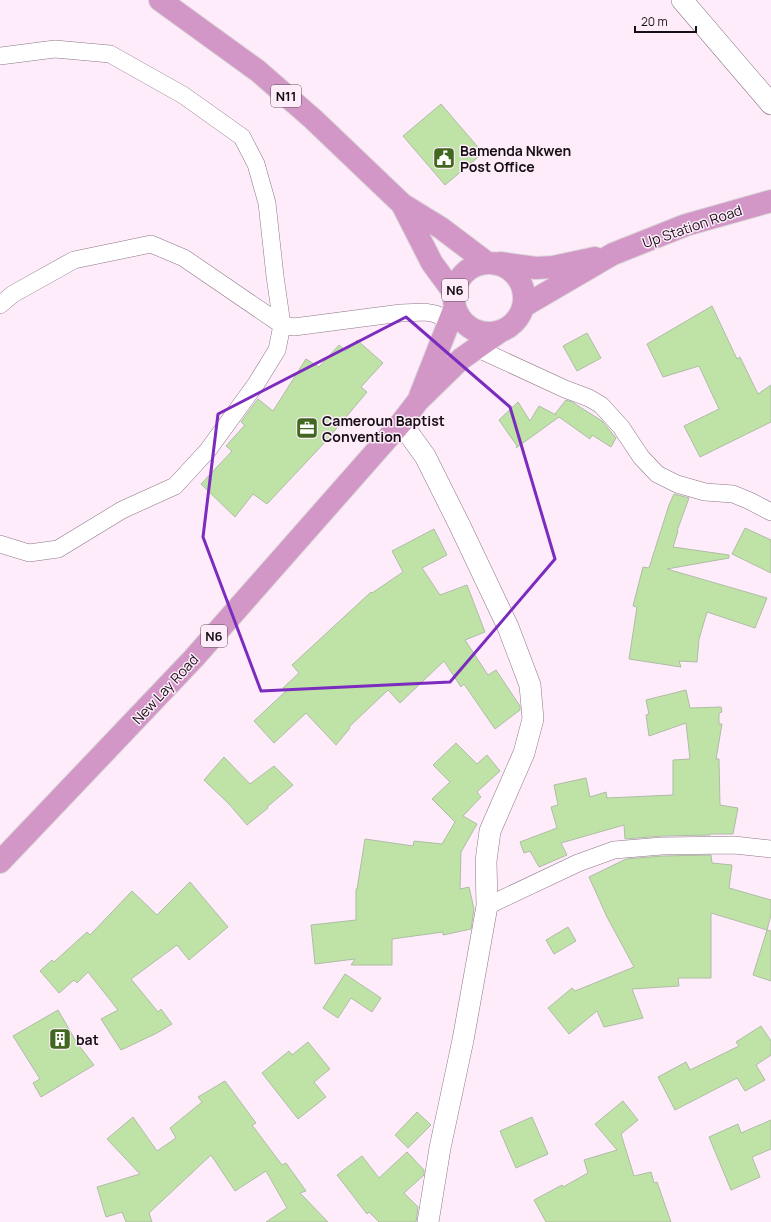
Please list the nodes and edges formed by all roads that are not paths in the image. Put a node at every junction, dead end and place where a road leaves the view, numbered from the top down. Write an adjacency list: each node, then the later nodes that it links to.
1 (160, 0): 6 (highway, N11)
2 (682, 0): 4 (street)
3 (0, 56): 12 (street)
4 (771, 104)
5 (771, 201): 7 (highway, Up Station Road / N6)
6 (402, 204): 8 (highway, N11); 11 (highway, N11)
7 (613, 254): 8 (highway, N6); 10 (highway, N6)
8 (491, 263): 10 (highway); 11 (highway, N6)
9 (0, 305): 12 (street)
10 (524, 306): 13 (highway, N6)
11 (452, 307): 12 (street); 13 (highway, N6); 15 (highway, N6)
12 (282, 325): 18 (street)
13 (498, 333): 14 (highway, N6)
14 (476, 348): 15 (highway, N6); 17 (street)
15 (418, 401): 16 (highway, New Lay Road / N6)
16 (400, 423): 20 (highway, New Lay Road / N6); 21 (street)
17 (771, 512)
18 (0, 544)
19 (771, 849): 21 (street)
20 (0, 862)
21 (487, 906): 22 (street)
22 (428, 1222)

